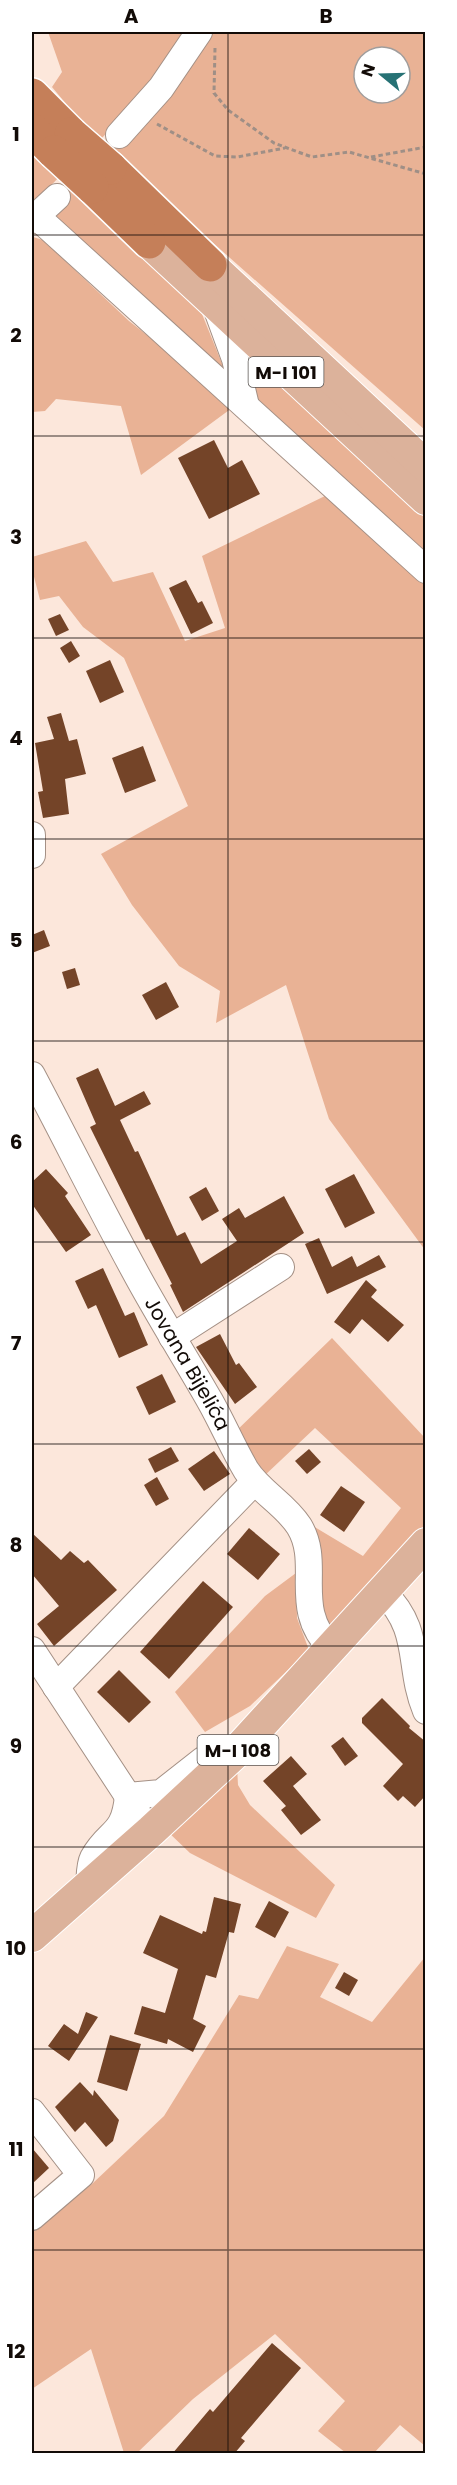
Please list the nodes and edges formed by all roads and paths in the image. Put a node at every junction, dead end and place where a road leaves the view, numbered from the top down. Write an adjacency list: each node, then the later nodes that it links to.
1 (207, 36): 3 (street); 6 (path)
2 (32, 95): 5 (highway, M-I 101)
3 (137, 115): 4 (street); 6 (path)
4 (119, 135)
5 (52, 138): 10 (highway, M-I 101, bridge)
6 (286, 147): 8 (path)
7 (426, 147): 8 (path)
8 (369, 158): 9 (path)
9 (426, 174)
10 (101, 178): 13 (highway, M-I 101); 14 (highway, M-I 101)
11 (57, 197): 12 (street)
12 (34, 218): 16 (street)
13 (149, 242): 15 (main road, M-I 101)
14 (210, 265): 17 (main road, M-I 101)
15 (216, 307): 16 (street); 18 (main road, M-I 101)
16 (246, 406): 19 (street)
17 (418, 458)
18 (426, 499)
19 (426, 570)
20 (32, 834): 21 (street)
21 (32, 855)
22 (32, 1075): 24 (street, Jovana Bijelića)
23 (281, 1268): 24 (street)
24 (172, 1336): 25 (street, Jovana Bijelića)
25 (254, 1482): 28 (street, Jovana Bijelića); 30 (street)
26 (426, 1544): 27 (main road, M-I 108)
27 (383, 1592): 28 (main road, M-I 108); 31 (street)
28 (332, 1649): 32 (main road, M-I 108)
29 (32, 1650): 30 (street)
30 (56, 1687): 33 (street)
31 (426, 1711)
32 (235, 1753): 33 (street); 34 (main road, M-I 108)
33 (128, 1796): 34 (street); 35 (street)
34 (151, 1831): 35 (main road, M-I 108)
35 (89, 1887): 36 (main road, M-I 108)
36 (32, 1936)
37 (32, 2112): 38 (street)
38 (32, 2217)

